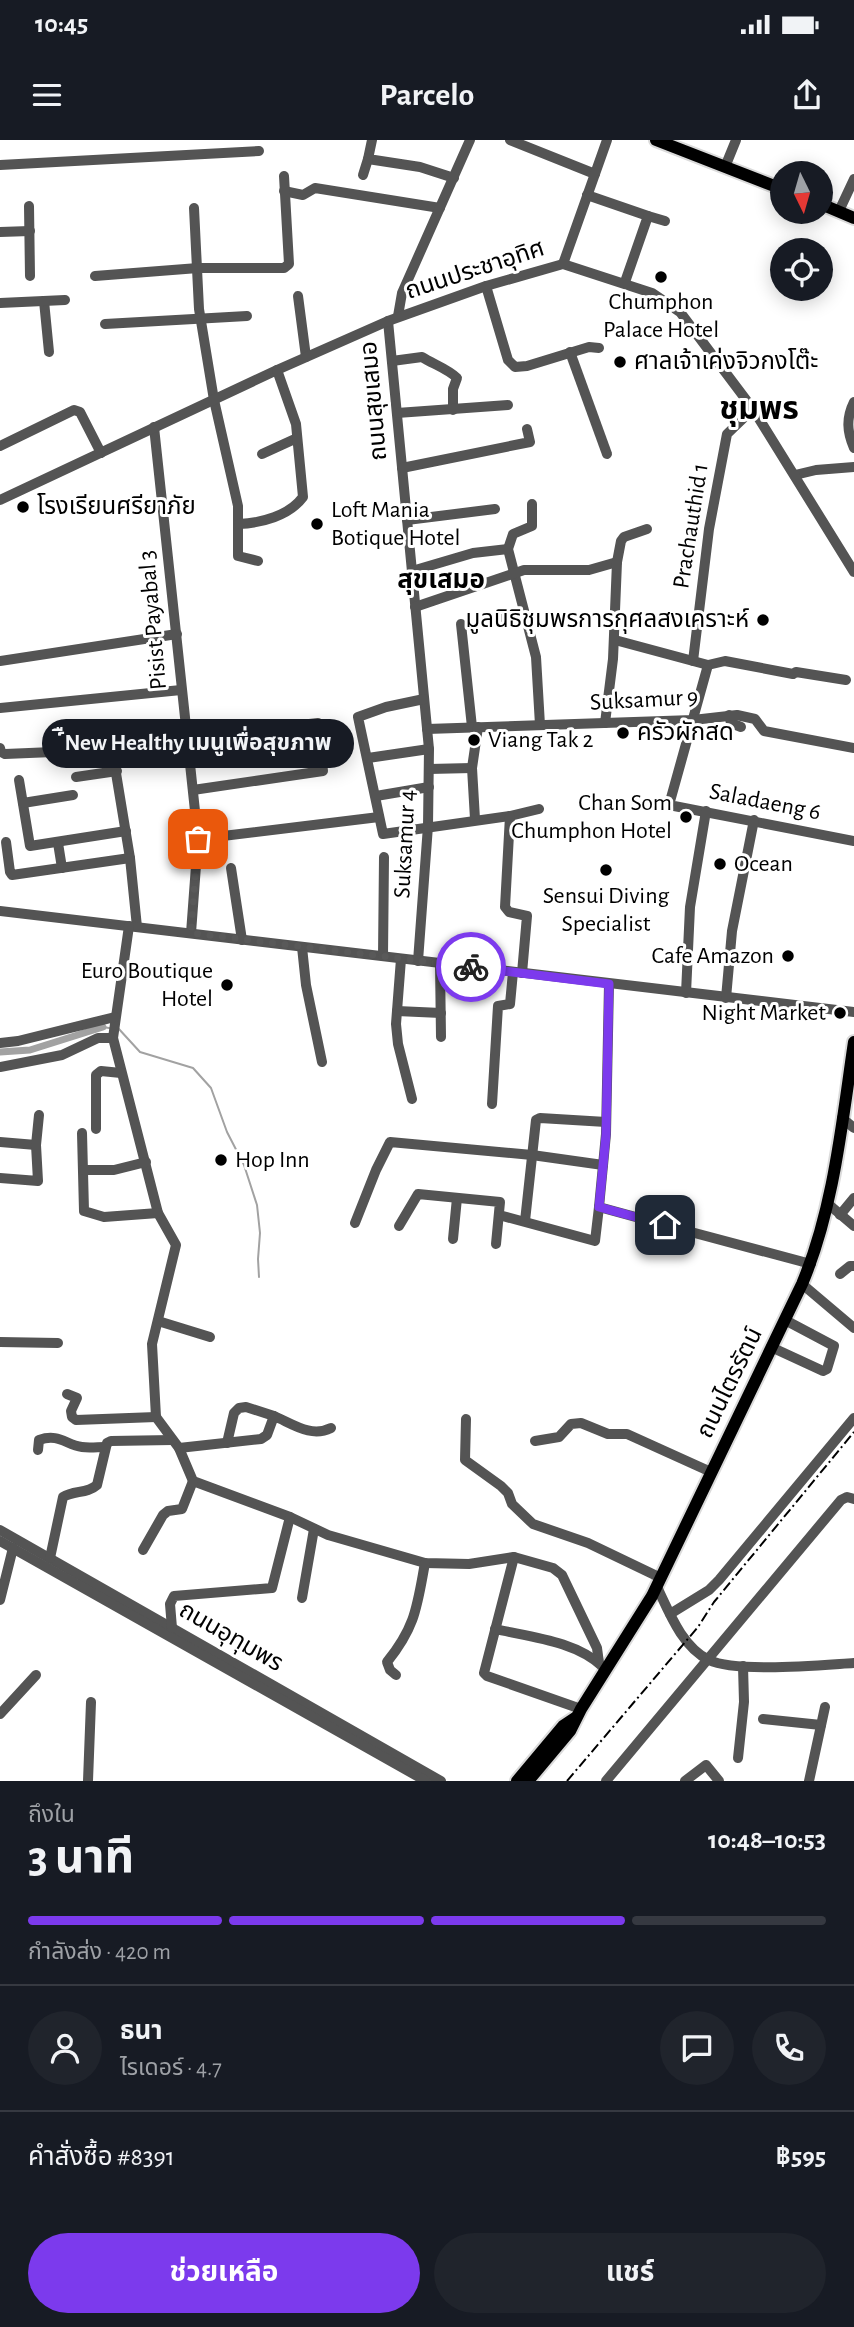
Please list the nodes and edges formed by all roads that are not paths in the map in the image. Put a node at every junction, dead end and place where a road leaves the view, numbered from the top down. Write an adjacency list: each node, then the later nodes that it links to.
1 (372, 140): 8 (street)
2 (470, 140): 14 (street)
3 (510, 140): 11 (street)
4 (607, 140): 11 (street)
5 (656, 140): 10 (main road)
6 (736, 140): 10 (street)
7 (259, 151): 9 (street)
8 (368, 159): 12 (street); 14 (street)
9 (0, 165)
10 (725, 167): 16 (main road)
11 (594, 174): 18 (street)
12 (363, 175)
13 (284, 176): 17 (street)
14 (454, 178): 21 (street)
15 (854, 179): 23 (street)
16 (770, 184)
17 (284, 191): 21 (street); 30 (street)
18 (587, 195): 24 (street); 29 (street)
19 (29, 206): 27 (street)
20 (194, 208): 30 (street)
21 (440, 208): 40 (street)
22 (833, 209): 23 (main road)
23 (839, 211): 25 (main road)
24 (648, 216): 26 (street); 33 (street)
25 (854, 218)
26 (665, 221)
27 (30, 231): 28 (street); 31 (street)
28 (0, 232)
29 (563, 264): 33 (street, ถนนประชาอุทิศ); 34 (street, ถนนประชาอุทิศ)
30 (198, 268): 32 (street); 41 (street)
31 (30, 276)
32 (95, 276)
33 (625, 282): 53 (street, ถนนประชาอุทิศ)
34 (486, 286): 40 (street, ถนนประชาอุทิศ); 46 (street)
35 (298, 296): 47 (street)
36 (44, 300): 37 (street); 38 (street); 45 (street)
37 (65, 300)
38 (0, 303)
39 (247, 316): 41 (street)
40 (398, 316): 42 (street, ถนนประชาอุทิศ)
41 (201, 319): 43 (street); 50 (street)
42 (388, 321): 47 (street, ถนนประชาอุทิศ); 48 (street, ถนนสุขเสมอ)
43 (105, 324)
44 (599, 348): 46 (street)
45 (49, 352)
46 (570, 352): 63 (street)
47 (306, 357): 49 (street, ถนนประชาอุทิศ)
48 (392, 360): 54 (street); 55 (street, ถนนสุขเสมอ)
49 (276, 370): 50 (street, ถนนประชาอุทิศ); 58 (street)
50 (214, 400): 56 (street, ถนนประชาอุทิศ); 71 (street)
51 (854, 402): 60 (street)
52 (508, 405): 54 (street)
53 (753, 409): 66 (street, ถนนประชาอุทิศ); 86 (street, Prachauthid 1)
54 (453, 410): 55 (street)
55 (397, 413): 65 (street, ถนนสุขเสมอ)
56 (154, 427): 61 (street, ถนนประชาอุทิศ); 83 (street, Pisist Payabal 3)
57 (527, 429): 65 (street)
58 (297, 438): 62 (street); 71 (street)
59 (0, 446): 61 (street)
60 (854, 448)
61 (101, 453): 67 (street, ถนนประชาอุทิศ)
62 (262, 454)
63 (607, 454)
64 (854, 467): 66 (street)
65 (402, 468): 70 (street, ถนนสุขเสมอ)
66 (795, 475): 77 (street, ถนนประชาอุทิศ)
67 (0, 500)
68 (532, 504): 73 (street)
69 (495, 509): 70 (street)
70 (407, 520): 76 (street, ถนนสุขเสมอ)
71 (239, 524): 74 (street)
72 (647, 529): 75 (street)
73 (508, 549): 76 (street); 78 (street)
74 (258, 561)
75 (617, 562): 78 (street); 84 (street)
76 (412, 571): 79 (street, ถนนสุขเสมอ)
77 (854, 572)
78 (514, 574): 79 (street); 80 (street)
79 (415, 607): 90 (street, ถนนสุขเสมอ)
80 (524, 612): 81 (street); 95 (street)
81 (485, 621)
82 (461, 624): 96 (street)
83 (177, 634): 85 (street); 89 (street, Pisist Payabal 3)
84 (615, 640): 86 (street); 94 (street)
85 (0, 660)
86 (693, 661): 87 (street)
87 (708, 665): 88 (street); 93 (street)
88 (846, 680)
89 (181, 690): 91 (street); 99 (street, Pisist Payabal 3)
90 (424, 698): 97 (street, ถนนสุขเสมอ); 103 (street)
91 (0, 708)
92 (729, 715): 93 (street, Suksamur 9); 98 (street, Suksamur 9); 98 (street)
93 (693, 720): 94 (street, Suksamur 9); 115 (street, Saladaeng 6)
94 (605, 723): 95 (street, Suksamur 9)
95 (540, 725): 96 (street, Suksamur 9)
96 (475, 727): 97 (street, Suksamur 9); 104 (street)
97 (427, 729): 102 (street, Suksamur 4)
98 (764, 731): 101 (street, Suksamur 9)
99 (187, 738): 110 (street, Pisist Payabal 3); 110 (street)
100 (0, 748): 106 (street)
101 (854, 748)
102 (429, 749): 103 (street); 105 (street, Suksamur 4)
103 (368, 758): 112 (street)
104 (472, 768): 105 (street); 118 (street)
105 (429, 769): 109 (street, Suksamur 4)
106 (117, 771): 107 (street); 121 (street)
107 (76, 778)
108 (19, 780): 113 (street)
109 (429, 787): 112 (street); 120 (street, Suksamur 4)
110 (193, 790): 122 (street, Pisist Payabal 3)
111 (73, 795): 113 (street)
112 (376, 796): 117 (street)
113 (23, 803): 125 (street)
114 (539, 809): 116 (street)
115 (706, 811): 119 (street, Saladaeng 6); 141 (street)
116 (510, 816): 118 (street); 139 (street)
117 (379, 817): 120 (street); 122 (street)
118 (475, 819): 120 (street)
119 (754, 820): 123 (street, Saladaeng 6); 142 (street)
120 (428, 827): 137 (street, Suksamur 4)
121 (126, 831): 125 (street); 126 (street)
122 (198, 839): 132 (street, Pisist Payabal 3)
123 (854, 841)
124 (6, 842): 128 (street)
125 (58, 842): 128 (street)
126 (130, 858): 128 (street); 131 (street)
127 (384, 858): 135 (street)
128 (62, 868)
129 (231, 868): 133 (street)
130 (0, 911): 131 (street)
131 (133, 927): 132 (street); 146 (street)
132 (191, 933): 133 (street)
133 (242, 940): 134 (street)
134 (302, 947): 135 (street); 151 (street)
135 (383, 956): 136 (street)
136 (401, 959): 137 (street); 143 (street)
137 (418, 961): 138 (street)
138 (440, 963): 139 (street); 144 (street)
139 (518, 973): 140 (street); 155 (street)
140 (609, 984): 141 (street); 158 (street)
141 (686, 993): 142 (street)
142 (726, 998): 145 (street)
143 (397, 1011): 144 (street); 154 (street)
144 (441, 1013): 148 (street)
145 (853, 1014)
146 (115, 1018): 147 (street); 150 (street)
147 (113, 1036): 152 (street); 153 (street)
148 (441, 1037)
149 (854, 1042): 157 (main road, ถนนไตรรัตน์)
150 (0, 1043)
151 (322, 1062)
152 (0, 1067)
153 (121, 1073): 160 (street); 165 (street)
154 (412, 1099)
155 (492, 1104)
156 (39, 1115): 163 (street)
157 (842, 1118): 159 (street); 171 (main road, ถนนไตรรัตน์)
158 (607, 1122): 164 (street); 166 (street)
159 (854, 1128)
160 (96, 1129)
161 (82, 1133): 167 (street)
162 (0, 1142): 163 (street)
163 (37, 1145): 168 (street)
164 (532, 1155): 166 (street); 176 (street); 177 (street)
165 (146, 1162): 167 (street); 173 (street)
166 (603, 1164): 172 (street)
167 (82, 1170): 173 (street)
168 (0, 1178)
169 (457, 1198): 175 (street); 178 (street); 180 (street)
170 (854, 1198): 174 (street)
171 (827, 1203): 174 (street); 182 (main road, ถนนไตรรัตน์)
172 (599, 1207): 176 (street); 182 (street)
173 (158, 1213): 187 (street)
174 (840, 1214): 179 (street)
175 (499, 1215): 176 (street); 181 (street)
176 (525, 1221)
177 (355, 1223)
178 (399, 1226)
179 (854, 1226)
180 (453, 1239)
181 (496, 1244)
182 (811, 1264): 185 (main road, ถนนไตรรัตน์)
183 (854, 1266): 184 (street)
184 (840, 1274)
185 (802, 1284): 186 (main road, ถนนไตรรัตน์); 188 (street)
186 (785, 1320): 192 (main road, ถนนไตรรัตน์); 192 (street)
187 (158, 1321): 189 (street); 195 (street)
188 (854, 1328)
189 (210, 1337)
190 (0, 1342): 191 (street)
191 (58, 1343)
192 (771, 1347): 204 (main road, ถนนไตรรัตน์)
193 (67, 1394): 195 (street)
194 (274, 1416): 198 (street); 200 (street); 200 (street)
195 (156, 1417): 201 (street)
196 (854, 1418): 219 (street)
197 (466, 1419): 216 (street)
198 (331, 1427)
199 (535, 1441): 204 (street)
200 (227, 1443): 201 (street)
201 (175, 1444): 202 (street); 205 (street)
202 (105, 1447): 203 (street); 214 (street)
203 (38, 1450)
204 (711, 1472): 216 (main road, ถนนไตรรัตน์)
205 (193, 1481): 207 (street); 212 (street)
206 (854, 1499): 222 (street)
207 (290, 1517): 208 (street); 220 (street)
208 (314, 1529): 215 (street); 217 (street)
209 (0, 1530): 214 (street, ถนนอุทุมพร)
210 (0, 1541): 211 (street, ถนนอุทุมพร)
211 (13, 1548): 218 (street); 236 (street, ถนนอุทุมพร)
212 (143, 1550)
213 (514, 1557): 215 (street); 221 (street); 224 (street)
214 (50, 1558): 220 (street, ถนนอุทุมพร)
215 (425, 1563): 227 (street)
216 (657, 1587): 219 (street); 224 (main road, ถนนไตรรัตน์)
217 (302, 1598)
218 (0, 1600)
219 (670, 1614): 222 (street)
220 (172, 1628): 237 (street, ถนนอุทุมพร)
221 (495, 1629): 224 (street); 230 (street)
222 (708, 1660): 225 (street); 240 (street)
223 (854, 1664): 225 (street)
224 (605, 1665): 230 (main road, ถนนไตรรัตน์)
225 (743, 1666): 234 (street)
226 (36, 1675): 231 (street)
227 (396, 1675)
228 (91, 1702): 235 (street)
229 (825, 1707): 233 (street)
230 (578, 1713): 238 (main road); 239 (main road)
231 (0, 1714)
232 (763, 1719): 233 (street)
233 (821, 1725): 243 (street)
234 (738, 1758)
235 (88, 1781)
236 (426, 1781)
237 (441, 1781)
238 (517, 1781)
239 (528, 1781)
240 (606, 1781)
241 (685, 1781): 242 (street)
242 (719, 1781)
243 (809, 1781)

